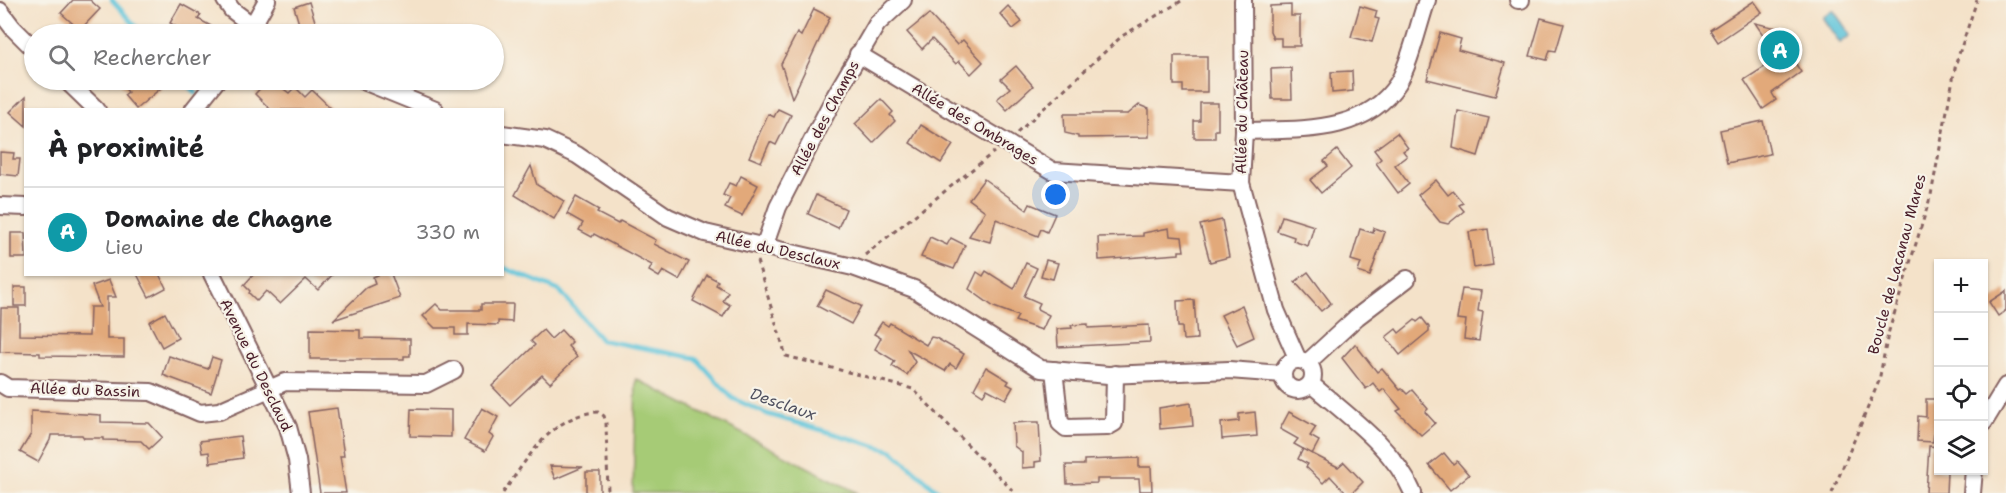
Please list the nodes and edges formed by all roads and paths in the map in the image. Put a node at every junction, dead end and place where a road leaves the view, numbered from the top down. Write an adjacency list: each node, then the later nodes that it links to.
1 (225, 0): 8 (street)
2 (267, 0): 9 (street)
3 (903, 0): 11 (street, Allée des Champs)
4 (1243, 0): 18 (street, Allée du Château)
5 (1427, 0): 18 (street)
6 (1977, 0): 42 (path, Boucle de Lacanau Mares)
7 (0, 11): 10 (street)
8 (245, 24)
9 (253, 24)
10 (24, 39)
11 (858, 54): 20 (street, Allée des Ombrages); 23 (street, Allée des Champs)
12 (76, 90): 15 (street)
13 (209, 90): 16 (street)
14 (386, 90): 17 (street)
15 (95, 108)
16 (195, 108)
17 (430, 108)
18 (1244, 131): 20 (street, Allée du Château)
19 (504, 134): 23 (street, Allée du Desclaux)
20 (1241, 183): 26 (street, Allée du Château)
21 (0, 206): 22 (street)
22 (24, 207)
23 (758, 245): 28 (street, Allée du Desclaux); 40 (path)
24 (213, 276): 34 (street, Avenue du Desclaud)
25 (1407, 279): 26 (street)
26 (1303, 361): 30 (street); 32 (street)
27 (454, 370): 34 (street, Allée du Bassin)
28 (1054, 370): 29 (street, Allée du Desclaux); 29 (street)
29 (1115, 374): 30 (street, Allée du Desclaux)
30 (1283, 374): 32 (street)
31 (0, 383): 34 (street, Allée du Bassin)
32 (1311, 384): 41 (street)
33 (2006, 386): 35 (street)
34 (270, 389): 37 (street, Avenue du Desclaud)
35 (1984, 421)
36 (1974, 475): 43 (street)
37 (301, 493)
38 (503, 493): 39 (path)
39 (608, 493)
40 (1015, 493)
41 (1413, 493)
42 (1832, 493)
43 (1972, 493)

